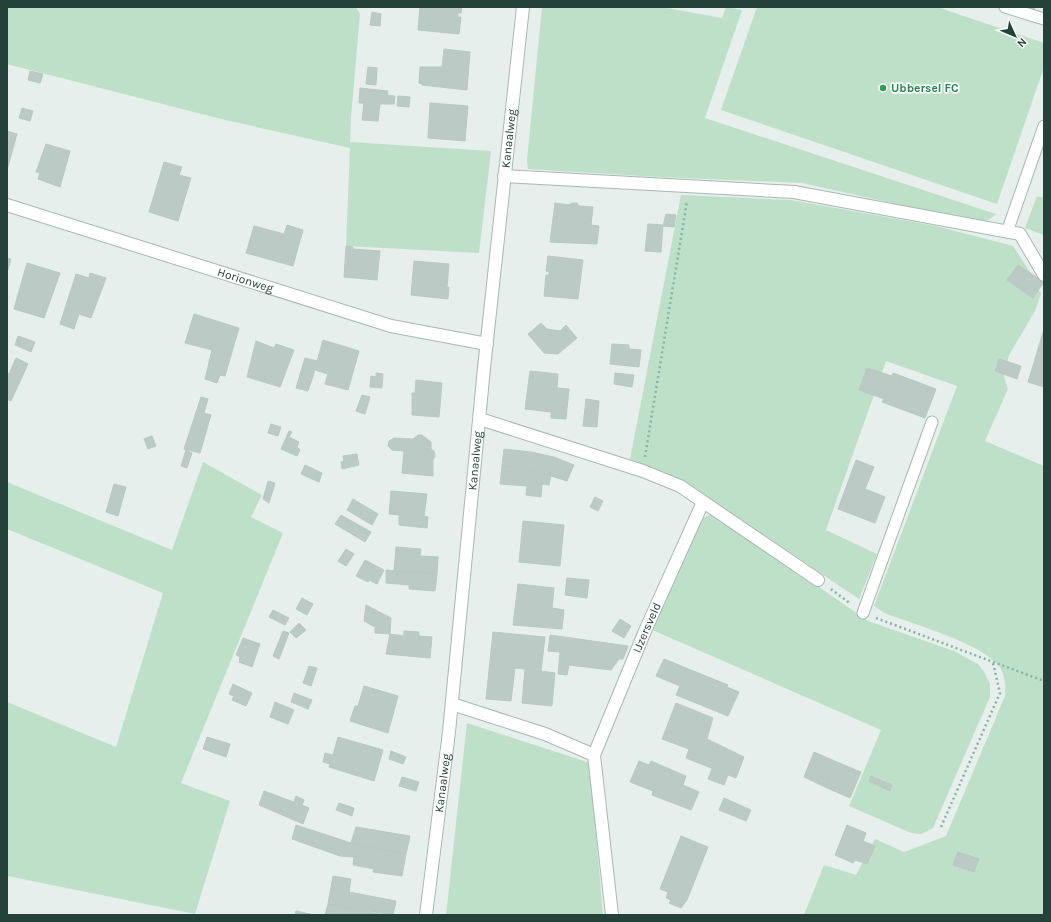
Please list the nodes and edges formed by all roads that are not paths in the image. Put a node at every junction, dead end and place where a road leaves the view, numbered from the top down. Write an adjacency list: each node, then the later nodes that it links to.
1 (522, 7): 5 (street, Kanaalweg)
2 (1005, 7): 3 (lane)
3 (1044, 20)
4 (1044, 126): 7 (lane)
5 (504, 176): 7 (street); 9 (street, Kanaalweg)
6 (7, 205): 9 (street, Horionweg)
7 (1007, 232): 8 (street)
8 (1044, 275)
9 (487, 344): 10 (street, Kanaalweg)
10 (480, 419): 12 (street); 15 (street, Kanaalweg)
11 (932, 422): 14 (lane)
12 (703, 502): 13 (street); 16 (street, IJzersveld)
13 (818, 580)
14 (863, 613)
15 (452, 704): 16 (street); 17 (street, Kanaalweg)
16 (594, 755): 18 (street, IJzersveld)
17 (426, 915)
18 (612, 915)

